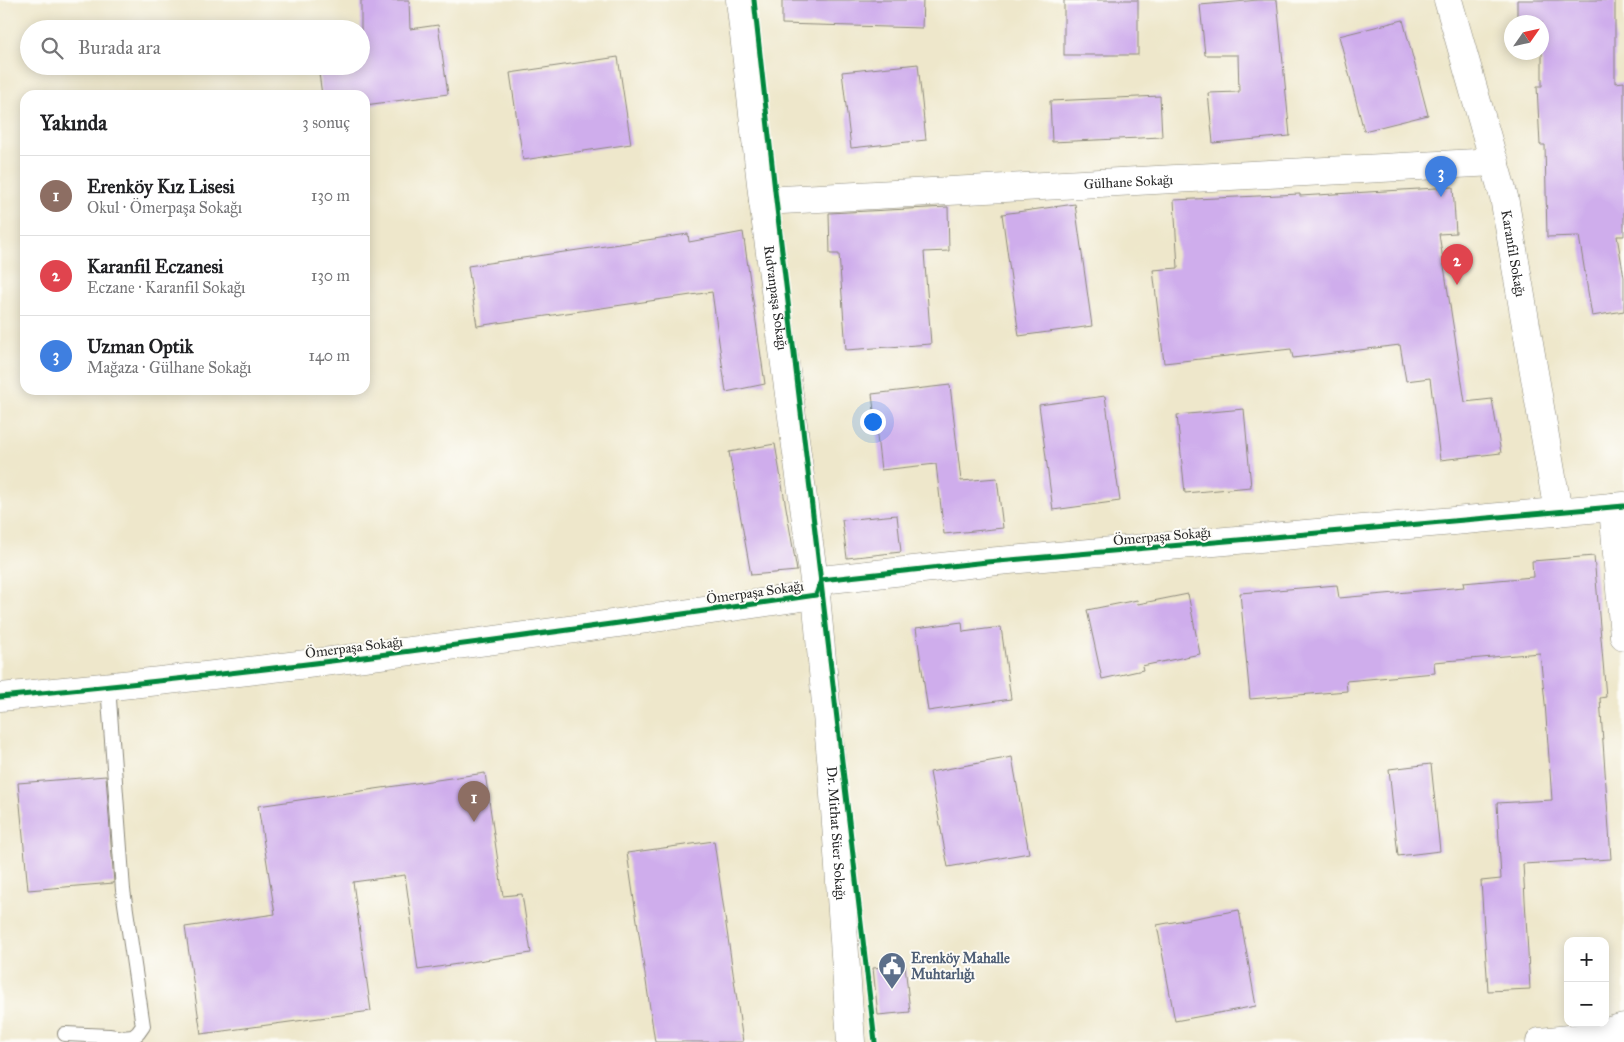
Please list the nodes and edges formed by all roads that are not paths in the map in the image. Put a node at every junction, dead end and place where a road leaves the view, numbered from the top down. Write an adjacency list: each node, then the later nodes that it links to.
1 (740, 0): 4 (street, Rıdvanpaşa Sokağı)
2 (1448, 0): 3 (street, Karanfil Sokağı)
3 (1495, 162): 4 (street, Gülhane Sokağı); 6 (street, Karanfil Sokağı)
4 (762, 201): 7 (street, Rıdvanpaşa Sokağı)
5 (1619, 506): 6 (street, Ömerpaşa Sokağı); 8 (street)
6 (1558, 512): 7 (street, Ömerpaşa Sokağı)
7 (816, 595): 9 (street, Ömerpaşa Sokağı); 14 (street, Dr. Mithat Süer Sokağı)
8 (1624, 636)
9 (108, 686): 10 (street, Ömerpaşa Sokağı); 12 (lane)
10 (0, 697)
11 (1624, 1027): 13 (street)
12 (65, 1034)
13 (1599, 1040): 15 (street)
14 (852, 1042)
15 (1540, 1042)

